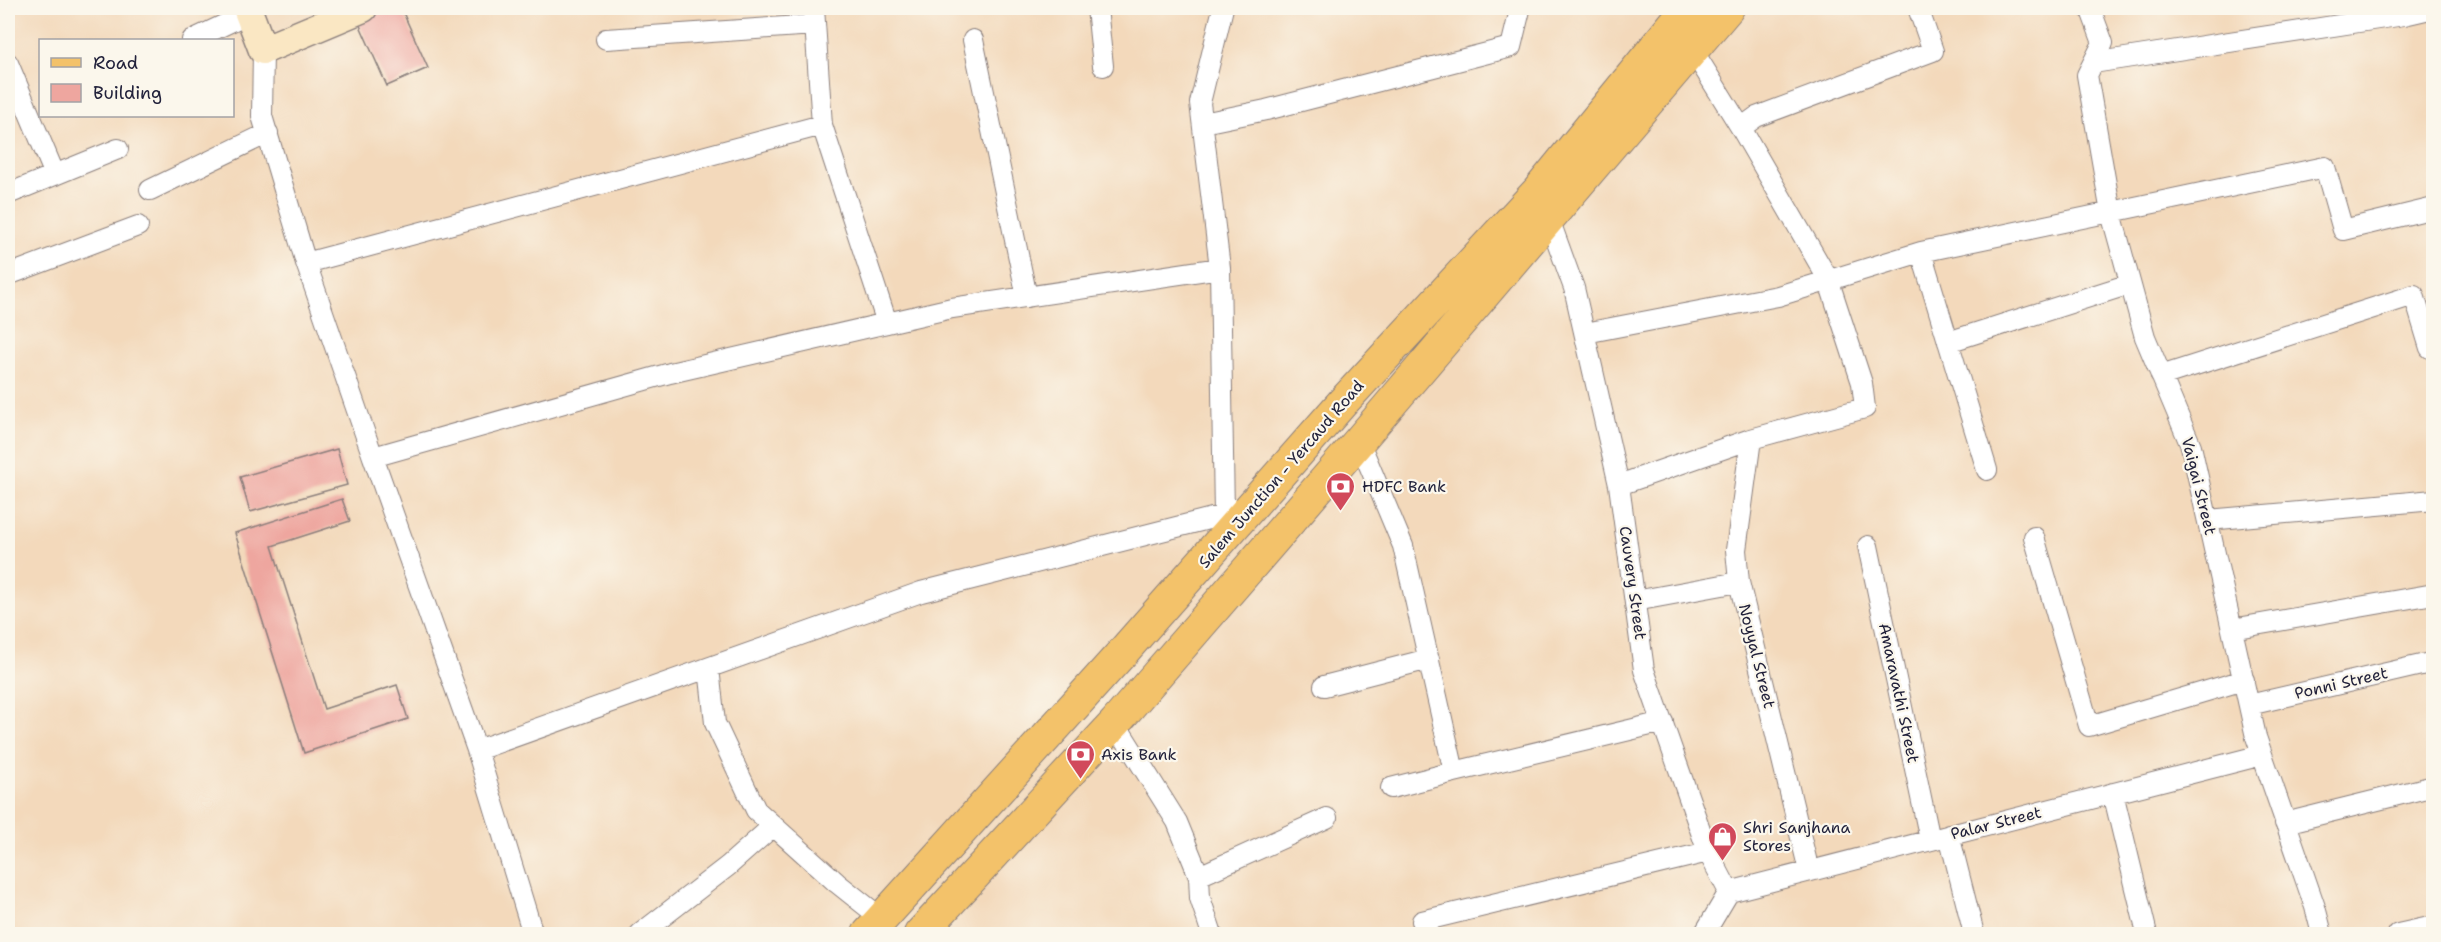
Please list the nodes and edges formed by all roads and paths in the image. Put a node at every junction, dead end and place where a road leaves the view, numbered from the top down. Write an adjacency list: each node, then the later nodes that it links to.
1 (363, 8): 16 (street)
2 (1097, 8): 20 (street)
3 (1223, 8): 21 (street)
4 (1687, 8): 50 (main road, Salem Junction - Yercaud Road)
5 (1728, 8): 17 (main road)
6 (1918, 8): 23 (street)
7 (2090, 8): 19 (street, Vaigai Street)
8 (2433, 8): 12 (street)
9 (248, 10): 13 (street); 16 (street)
10 (1520, 10): 21 (street)
11 (815, 16): 14 (street); 22 (street)
12 (2326, 17): 19 (street)
13 (194, 39)
14 (606, 39)
15 (973, 40): 39 (street)
16 (263, 50): 24 (street)
17 (1692, 50): 23 (street); 31 (main road)
18 (8, 63): 26 (street)
19 (2093, 63): 30 (street, Vaigai Street)
20 (1103, 66)
21 (1203, 123): 35 (street)
22 (822, 125): 34 (street); 40 (street)
23 (1741, 128): 37 (street)
24 (268, 133): 27 (street); 34 (street)
25 (118, 149): 26 (street)
26 (55, 175): 28 (street)
27 (150, 190)
28 (8, 194)
29 (2433, 208): 30 (street)
30 (2111, 213): 33 (street); 38 (street, Vaigai Street)
31 (1549, 219): 41 (street, Cauvery Street); 46 (main road)
32 (138, 226): 36 (street)
33 (1921, 252): 37 (street); 42 (street)
34 (306, 263): 47 (street)
35 (1220, 268): 39 (street); 52 (street)
36 (8, 275)
37 (1828, 279): 41 (street); 45 (street)
38 (2130, 284): 42 (street); 44 (street, Vaigai Street)
39 (1027, 297): 40 (street)
40 (887, 323): 47 (street)
41 (1585, 333): 49 (street, Cauvery Street)
42 (1948, 342): 48 (street)
43 (2433, 347): 44 (street)
44 (2161, 376): 53 (street, Vaigai Street)
45 (1751, 439): 49 (street); 57 (street, Noyyal Street)
46 (1359, 441): 54 (main road); 61 (street)
47 (373, 457): 69 (street)
48 (1987, 470)
49 (1619, 485): 59 (street, Cauvery Street)
50 (1262, 497): 52 (street); 54 (main road); 84 (main road, Salem Junction - Yercaud Road)
51 (2433, 500): 53 (street)
52 (1224, 515): 63 (street)
53 (2208, 520): 60 (street, Vaigai Street)
54 (1284, 527): 68 (main road)
55 (2034, 537): 64 (street)
56 (1868, 546): 78 (street, Amaravathi Street)
57 (1739, 582): 59 (street); 80 (street, Noyyal Street)
58 (2433, 594): 60 (street)
59 (1635, 601): 67 (street, Cauvery Street)
60 (2232, 629): 64 (street, Vaigai Street)
61 (1429, 660): 65 (street); 71 (street)
62 (2433, 662): 66 (street, Ponni Street)
63 (709, 668): 69 (street); 77 (street)
64 (2244, 680): 66 (street, Vaigai Street)
65 (1324, 686)
66 (2249, 705): 70 (street, Vaigai Street)
67 (1663, 722): 71 (street); 79 (street, Cauvery Street)
68 (1115, 723): 81 (street); 88 (main road)
69 (477, 750): 86 (street)
70 (2262, 755): 74 (street, Palar Street); 76 (street, Vaigai Street)
71 (1454, 772): 73 (street)
72 (2433, 786): 76 (street)
73 (1391, 788)
74 (2113, 793): 78 (street, Palar Street); 92 (street)
75 (1327, 818): 81 (street)
76 (2285, 823): 93 (street, Vaigai Street)
77 (773, 826): 84 (street); 87 (street)
78 (1940, 838): 80 (street, Palar Street); 91 (street, Amaravathi Street)
79 (1708, 852): 82 (street, Cauvery Street); 83 (street)
80 (1809, 871): 82 (street, Palar Street)
81 (1199, 876): 89 (street)
82 (1729, 892): 90 (street)
83 (1422, 921)
84 (874, 926)
85 (2433, 926): 94 (street)
86 (534, 934)
87 (640, 934)
88 (920, 934)
89 (1212, 934)
90 (1704, 934)
91 (1974, 934)
92 (2147, 934)
93 (2322, 934)
94 (2398, 934)

